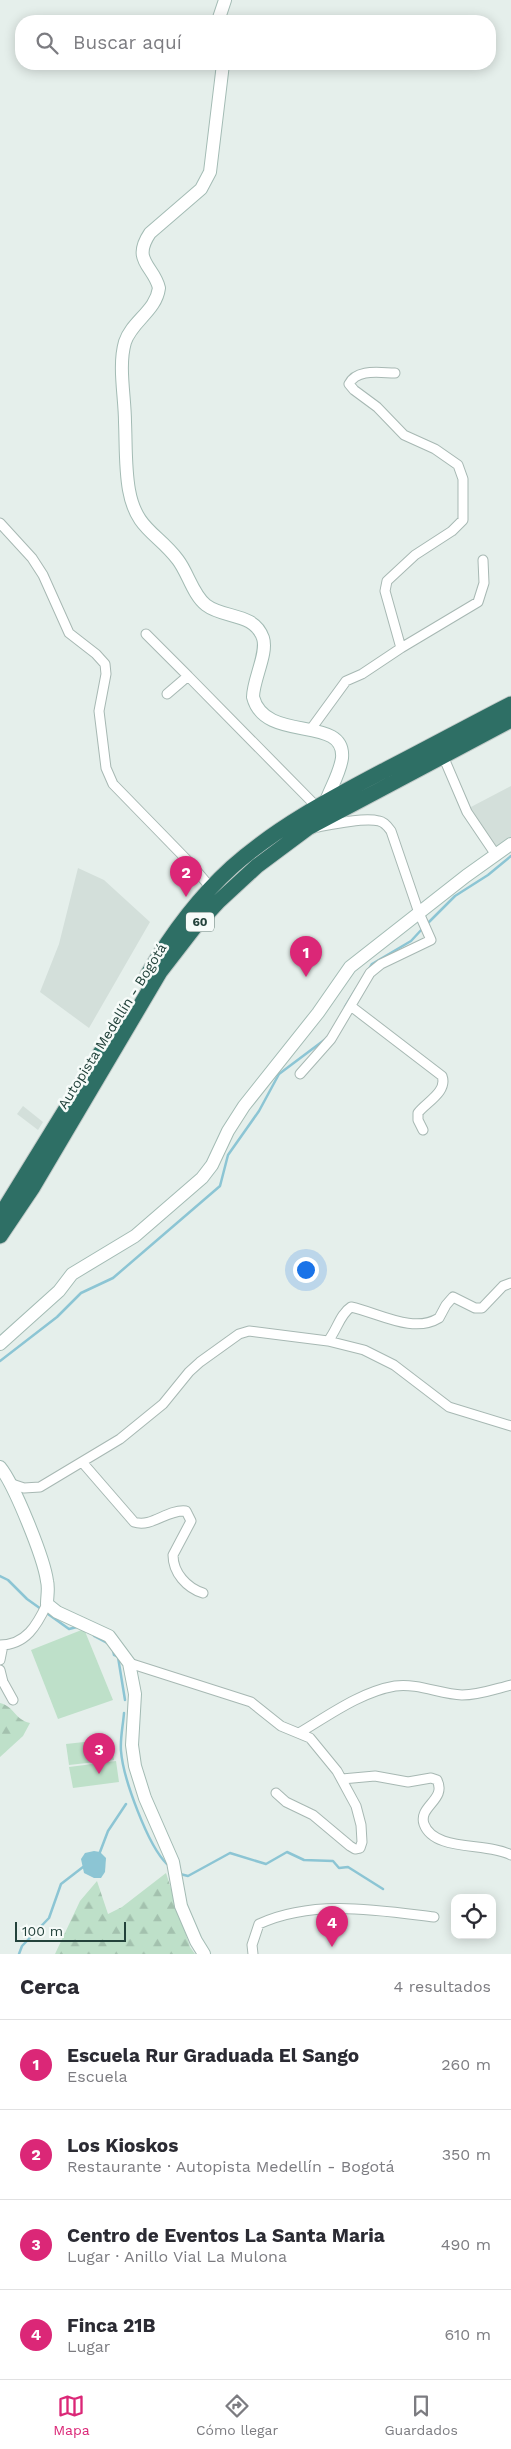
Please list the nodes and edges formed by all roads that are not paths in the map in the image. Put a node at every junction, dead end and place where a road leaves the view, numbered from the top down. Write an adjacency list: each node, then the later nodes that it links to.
1 (224, 0): 2 (street)
2 (220, 15)
3 (222, 70): 13 (street)
4 (396, 373): 8 (street)
5 (0, 523): 19 (street)
6 (483, 560): 8 (street)
7 (146, 634): 9 (street)
8 (401, 648): 13 (street)
9 (188, 676): 10 (street); 15 (street)
10 (167, 694)
11 (511, 704): 15 (highway, Autopista Medellín - Bogotá / 60)
12 (511, 720): 14 (highway, Autopista Medellín - Bogotá / 60)
13 (311, 729): 15 (street)
14 (443, 756): 16 (highway, Autopista Medellín - Bogotá / 60); 18 (street)
15 (322, 804): 19 (highway, Autopista Medellín - Bogotá / 60)
16 (308, 828): 20 (street); 25 (highway, Autopista Medellín - Bogotá / 60)
17 (511, 844): 18 (street)
18 (496, 855): 20 (street)
19 (211, 888): 24 (highway, Autopista Medellín - Bogotá / 60)
20 (421, 918): 21 (street); 28 (street)
21 (352, 1007): 22 (street); 23 (street)
22 (300, 1074)
23 (424, 1130)
24 (0, 1216)
25 (0, 1236)
26 (511, 1283): 27 (street)
27 (328, 1340): 29 (street); 30 (street)
28 (0, 1344)
29 (511, 1426)
30 (82, 1462): 32 (street); 33 (street)
31 (1, 1471): 32 (street)
32 (12, 1484): 34 (street)
33 (204, 1593)
34 (44, 1608): 35 (street); 37 (street)
35 (2, 1645): 36 (street)
36 (0, 1660)
37 (129, 1663): 41 (street); 46 (street)
38 (0, 1670): 40 (street)
39 (511, 1685): 41 (street)
40 (13, 1700)
41 (299, 1733): 42 (street)
42 (342, 1779): 43 (street); 44 (street)
43 (276, 1793)
44 (511, 1855)
45 (434, 1917): 47 (street)
46 (204, 1954)
47 (252, 1954)

